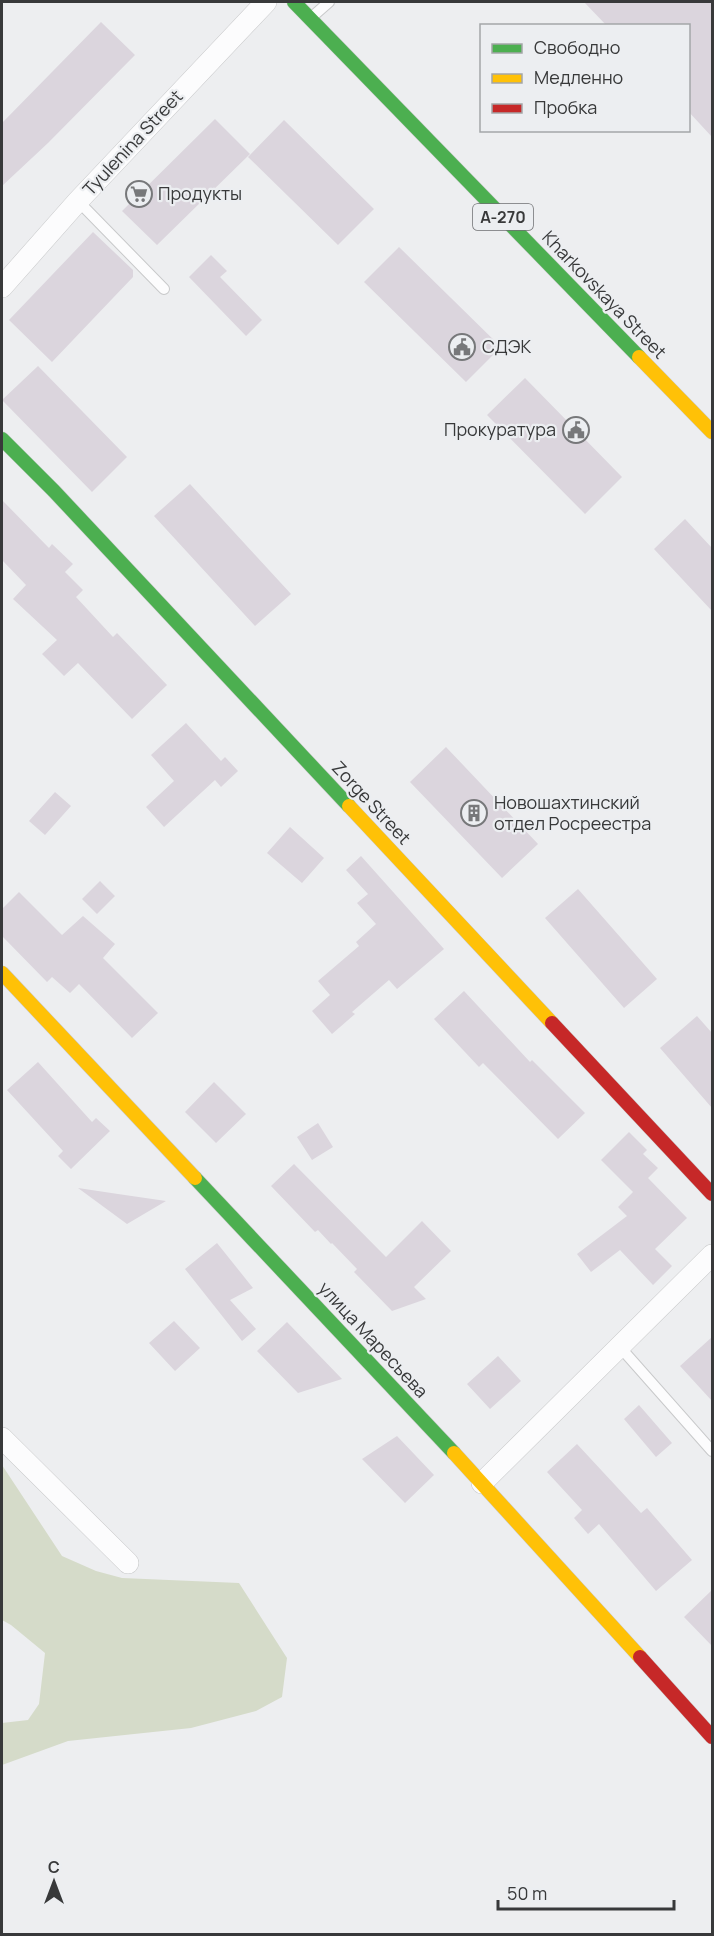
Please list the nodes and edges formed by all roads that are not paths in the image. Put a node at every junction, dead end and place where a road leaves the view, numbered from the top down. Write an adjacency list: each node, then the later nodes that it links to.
1 (266, 2): 5 (street, Tyulenina Street)
2 (294, 2): 4 (main road, Kharkovskaya Street / А-270)
3 (329, 2): 4 (lane)
4 (311, 19): 8 (main road, Kharkovskaya Street / А-270)
5 (78, 201): 6 (street, Tyulenina Street); 7 (lane)
6 (2, 287)
7 (164, 289)
8 (712, 432)
9 (2, 439): 11 (main road, Zorge Street)
10 (2, 973): 16 (main road, улица Маресьева)
11 (712, 1194)
12 (712, 1255): 13 (street)
13 (620, 1347): 15 (lane); 16 (street)
14 (2, 1438): 17 (street)
15 (712, 1451)
16 (482, 1483): 18 (main road, улица Маресьева)
17 (128, 1563)
18 (712, 1737)

